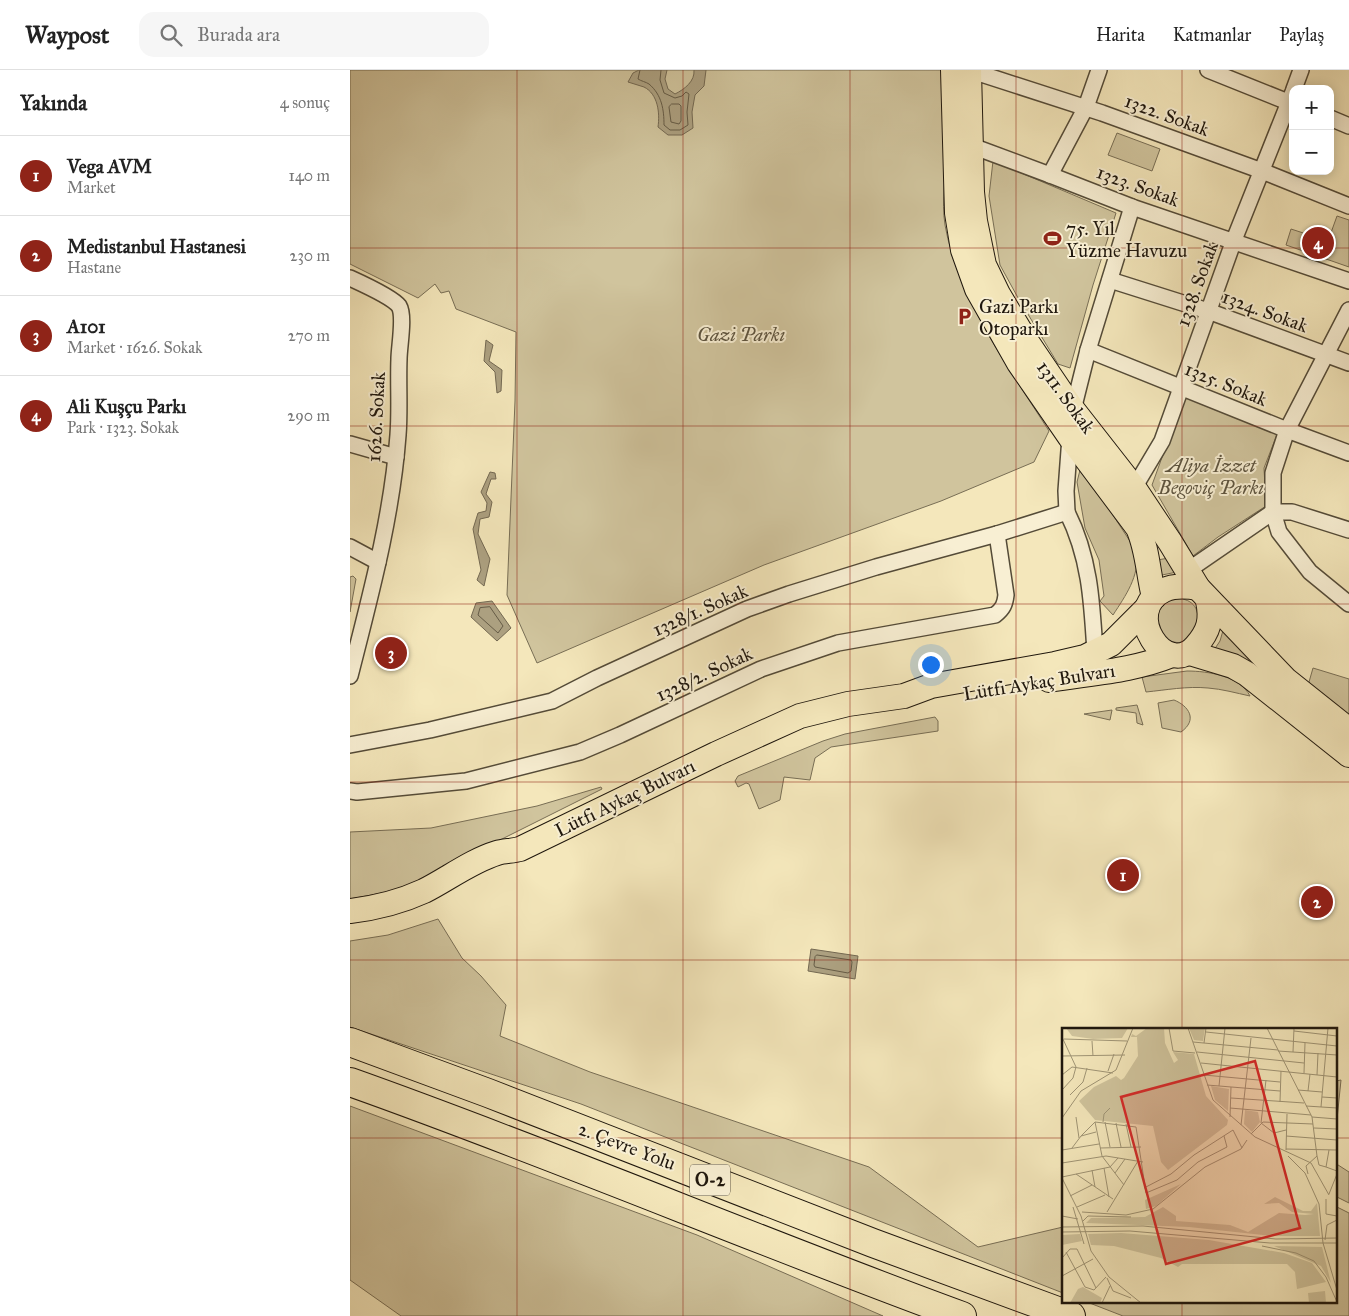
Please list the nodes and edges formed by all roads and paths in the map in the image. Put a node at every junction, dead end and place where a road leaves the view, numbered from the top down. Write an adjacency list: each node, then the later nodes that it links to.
1 (953, 70): 29 (main road, 1311. Sokak)
2 (969, 70): 9 (street, 1322. Sokak); 12 (main road, 1311. Sokak)
3 (1099, 70): 9 (street)
4 (1208, 70): 7 (street)
5 (1302, 70): 6 (street, 1328. Sokak)
6 (1296, 85)
7 (1289, 96)
8 (1289, 104): 13 (street, 1328. Sokak)
9 (1086, 108): 13 (street, 1322. Sokak); 14 (street)
10 (1334, 120): 11 (street)
11 (1349, 126)
12 (972, 146): 14 (street, 1323. Sokak); 27 (main road, 1311. Sokak)
13 (1262, 171): 15 (street, 1322. Sokak); 17 (street, 1328. Sokak)
14 (1050, 175): 16 (street, 1323. Sokak)
15 (1349, 206)
16 (1132, 207): 17 (street, 1323. Sokak); 19 (street)
17 (1234, 240): 20 (street, 1323. Sokak); 22 (street, 1328. Sokak)
18 (350, 278): 32 (street, 1626. Sokak)
19 (1110, 280): 22 (street, 1324. Sokak); 23 (street)
20 (1349, 281)
21 (1349, 310): 24 (street)
22 (1208, 312): 24 (street, 1324. Sokak); 26 (street, 1328. Sokak)
23 (1088, 350): 26 (street, 1325. Sokak); 27 (street)
24 (1327, 355): 25 (street, 1324. Sokak); 28 (street)
25 (1349, 363)
26 (1181, 387): 28 (street, 1325. Sokak); 33 (street, 1328. Sokak)
27 (1073, 410): 33 (main road, 1311. Sokak)
28 (1287, 430): 31 (street, 1325. Sokak); 35 (street)
29 (1070, 437): 34 (street); 41 (main road, 1311. Sokak)
30 (350, 444): 32 (street)
31 (1349, 453)
32 (396, 457): 39 (street, 1626. Sokak)
33 (1134, 488): 40 (main road, 1311. Sokak)
34 (1068, 512): 37 (street, 1328/1. Sokak); 43 (street)
35 (1273, 512): 36 (street); 40 (street); 42 (street)
36 (1349, 530)
37 (997, 534): 49 (street, 1328/1. Sokak); 51 (street, 1328/2. Sokak)
38 (350, 547): 39 (street)
39 (378, 562): 45 (street, 1626. Sokak)
40 (1198, 587): 41 (main road); 44 (main road); 48 (main road)
41 (1150, 602): 43 (main road, Lütfi Aykaç Bulvarı); 44 (main road)
42 (1349, 604)
43 (1095, 653): 47 (main road, Lütfi Aykaç Bulvarı)
44 (1181, 654): 47 (main road, Lütfi Aykaç Bulvarı); 50 (main road)
45 (352, 660): 46 (street, 1626. Sokak)
46 (350, 676)
47 (904, 696): 52 (main road, Lütfi Aykaç Bulvarı)
48 (1349, 730)
49 (350, 745)
50 (1349, 755)
51 (350, 791)
52 (520, 849): 53 (main road, Lütfi Aykaç Bulvarı); 54 (main road)
53 (350, 911)
54 (350, 927)
55 (350, 1042): 60 (highway, 2. Çevre Yolu / O-2)
56 (350, 1082): 57 (highway, 2. Çevre Yolu / O-2)
57 (769, 1242): 58 (highway); 59 (highway, 2. Çevre Yolu / O-2)
58 (916, 1316)
59 (962, 1316)
60 (1071, 1316)

